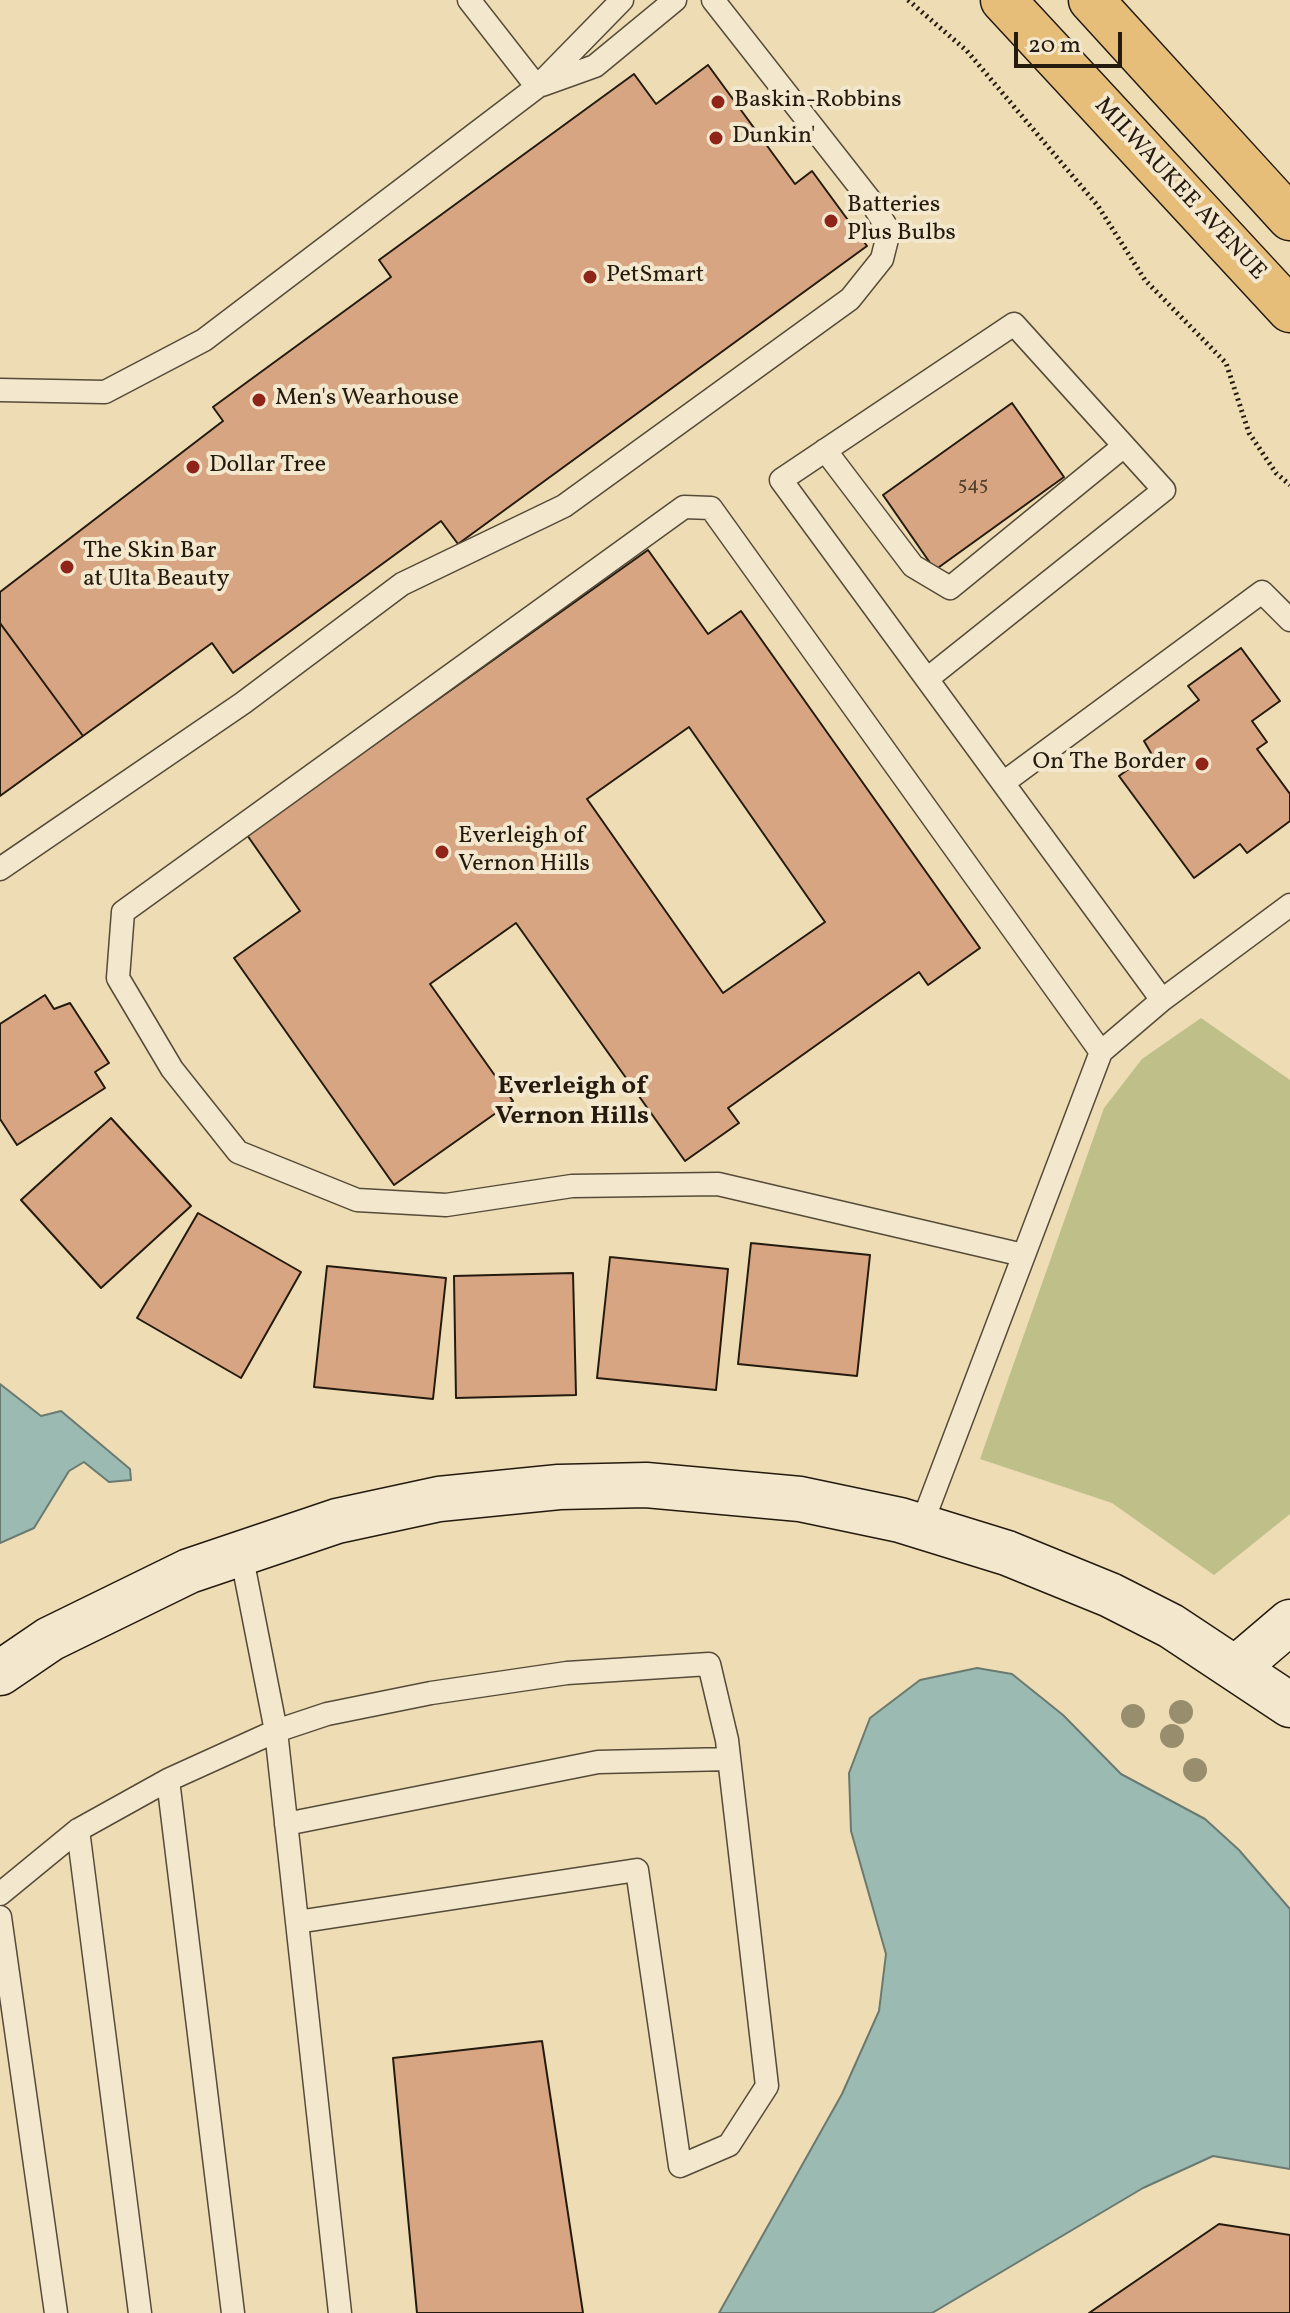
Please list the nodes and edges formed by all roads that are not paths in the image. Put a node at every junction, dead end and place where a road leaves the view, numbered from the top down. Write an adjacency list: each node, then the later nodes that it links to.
1 (469, 0): 7 (lane)
2 (622, 0): 7 (lane)
3 (675, 0): 7 (lane)
4 (713, 0): 16 (lane)
5 (1003, 0): 9 (main road, MILWAUKEE AVENUE)
6 (1091, 0): 8 (main road)
7 (537, 87): 10 (lane)
8 (1290, 218)
9 (1290, 310)
10 (0, 390)
11 (1124, 446): 12 (lane); 12 (lane); 14 (lane)
12 (825, 450): 14 (lane)
13 (1290, 620): 15 (lane)
14 (927, 679): 15 (lane)
15 (1003, 783): 18 (lane)
16 (0, 869)
17 (1290, 905): 18 (lane)
18 (1162, 1000): 19 (lane)
19 (1101, 1052): 20 (lane); 20 (lane)
20 (1023, 1255): 21 (lane)
21 (921, 1526): 22 (street); 24 (street)
22 (241, 1553): 25 (street); 27 (lane)
23 (1290, 1622): 24 (street)
24 (1236, 1668): 26 (street)
25 (0, 1673)
26 (1290, 1705)
27 (276, 1731): 28 (lane); 29 (lane); 30 (lane)
28 (729, 1759): 30 (lane); 34 (lane)
29 (168, 1780): 31 (lane); 37 (lane)
30 (286, 1824): 34 (lane)
31 (78, 1830): 32 (lane); 36 (lane)
32 (0, 1894)
33 (0, 1917): 35 (lane)
34 (297, 1922): 38 (lane)
35 (56, 2313)
36 (140, 2313)
37 (233, 2313)
38 (340, 2313)

